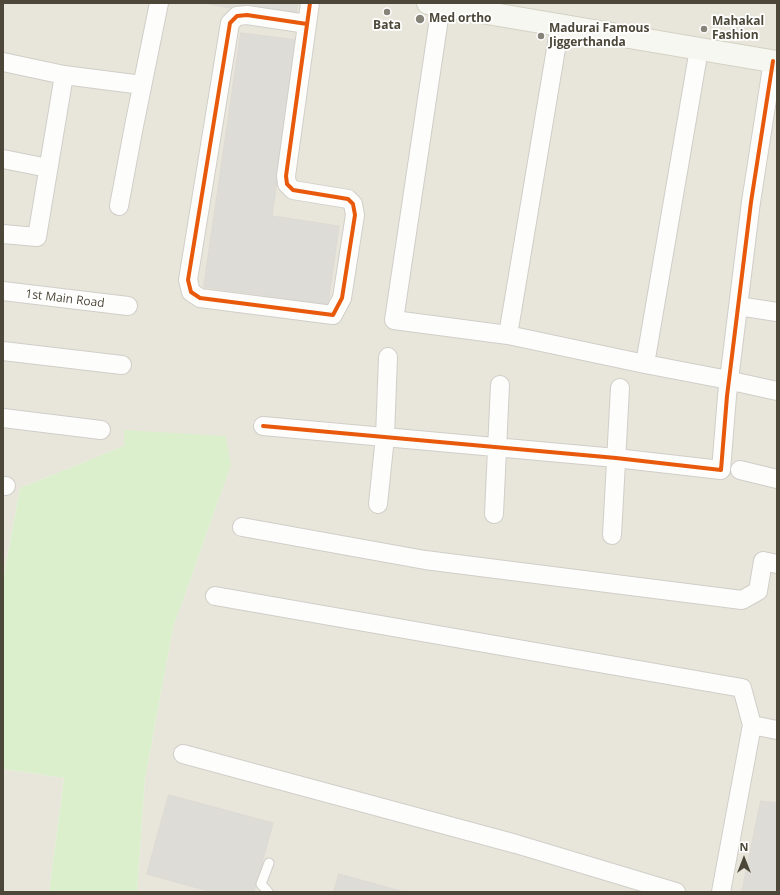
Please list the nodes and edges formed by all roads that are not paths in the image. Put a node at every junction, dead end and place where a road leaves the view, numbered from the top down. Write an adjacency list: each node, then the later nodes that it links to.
1 (159, 3): 10 (street)
2 (310, 3): 4 (street)
3 (434, 4): 5 (street); 19 (street)
4 (307, 24): 4 (street)
5 (560, 25): 6 (street); 19 (street)
6 (699, 49): 7 (street); 22 (street)
7 (775, 61): 17 (street)
8 (3, 62): 9 (street)
9 (64, 75): 10 (street); 12 (street)
10 (142, 85): 13 (street)
11 (3, 159): 12 (street)
12 (48, 168): 14 (street)
13 (119, 206)
14 (3, 234)
15 (3, 291): 16 (street, 1st Main Road)
16 (128, 306)
17 (738, 306): 18 (street); 24 (street)
18 (777, 312)
19 (508, 335): 22 (street)
20 (3, 350): 23 (street)
21 (388, 357): 31 (street)
22 (645, 364): 24 (street)
23 (122, 365)
24 (730, 380): 27 (street); 33 (street)
25 (500, 385): 32 (street)
26 (620, 388): 33 (street)
27 (777, 391)
28 (3, 418): 30 (street)
29 (263, 426): 31 (street)
30 (101, 430)
31 (385, 437): 32 (street); 36 (street)
32 (498, 447): 33 (street); 37 (street)
33 (616, 458): 39 (street)
34 (740, 470): 35 (street)
35 (777, 479)
36 (378, 504)
37 (494, 514)
38 (242, 527): 40 (street)
39 (612, 535)
40 (777, 564)
41 (215, 596): 42 (street)
42 (752, 725): 43 (street); 48 (street)
43 (777, 730)
44 (183, 754): 47 (street)
45 (269, 863): 46 (lane)
46 (268, 892)
47 (676, 892)
48 (721, 892)

